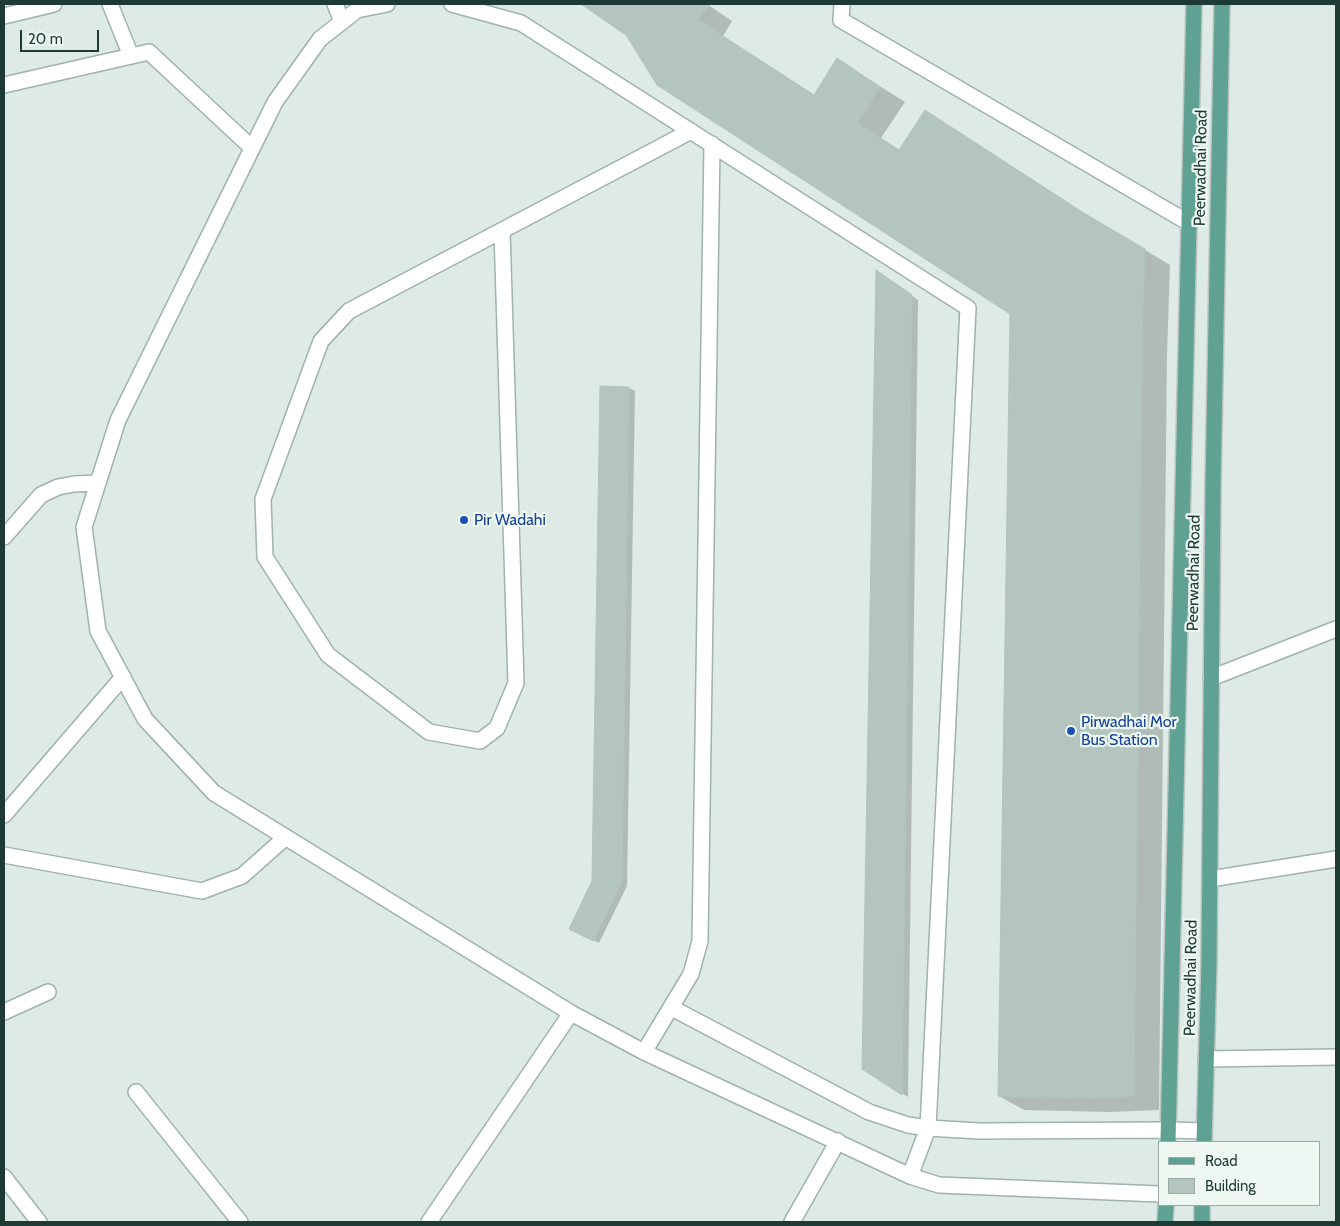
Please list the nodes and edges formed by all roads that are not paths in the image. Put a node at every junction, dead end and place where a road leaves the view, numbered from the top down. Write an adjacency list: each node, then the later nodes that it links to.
1 (54, 4): 9 (street)
2 (110, 4): 11 (street)
3 (335, 4): 10 (street)
4 (387, 4): 10 (street)
5 (452, 4): 13 (street)
6 (842, 4): 16 (street)
7 (1194, 4): 16 (main road)
8 (1222, 4): 22 (main road, Peerwadhai Road)
9 (4, 16)
10 (342, 22): 15 (street)
11 (131, 56): 12 (street); 15 (street)
12 (4, 84)
13 (691, 131): 14 (street); 17 (street)
14 (712, 144): 29 (street); 36 (street)
15 (252, 148): 18 (street)
16 (1189, 223): 37 (main road)
17 (502, 231): 17 (street)
18 (98, 484): 19 (street); 21 (street)
19 (5, 532)
20 (1336, 629): 22 (street)
21 (123, 677): 23 (street); 24 (street)
22 (1211, 678): 27 (main road, Peerwadhai Road)
23 (4, 815)
24 (286, 837): 25 (street); 31 (street)
25 (4, 855)
26 (1336, 858): 27 (street)
27 (1210, 879): 34 (main road, Peerwadhai Road)
28 (48, 992): 30 (street)
29 (672, 1008): 32 (street); 36 (street)
30 (4, 1012)
31 (571, 1013): 32 (street); 47 (street)
32 (644, 1052): 39 (street)
33 (1336, 1057): 34 (street)
34 (1206, 1059): 38 (main road, Peerwadhai Road)
35 (136, 1092): 46 (street)
36 (928, 1128): 37 (street); 40 (street)
37 (1169, 1136): 38 (street)
38 (1204, 1137)
39 (838, 1141): 40 (street); 48 (street)
40 (910, 1176): 42 (street)
41 (4, 1177): 45 (street)
42 (1158, 1194)
43 (1166, 1206): 49 (main road)
44 (1202, 1206): 50 (main road)
45 (39, 1222)
46 (240, 1222)
47 (429, 1222)
48 (792, 1222)
49 (1165, 1222)
50 (1202, 1222)

